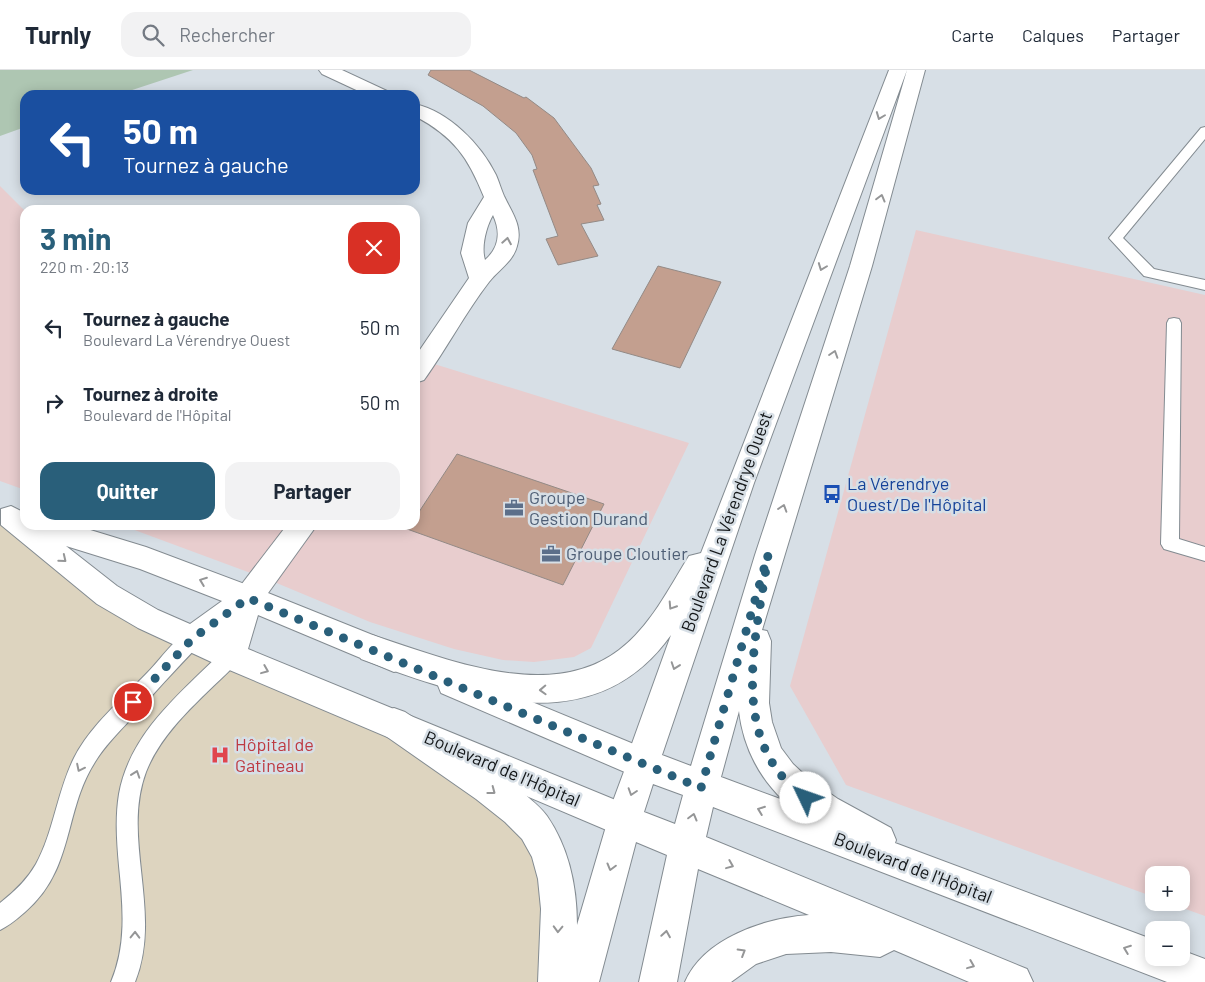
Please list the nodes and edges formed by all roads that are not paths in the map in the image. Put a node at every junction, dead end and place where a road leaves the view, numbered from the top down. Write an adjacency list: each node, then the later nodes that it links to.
1 (328, 70): 4 (main road)
2 (898, 70): 12 (main road, Boulevard La Vérendrye Ouest, one-way to 12)
3 (916, 70): 17 (main road, one-way to 3)
4 (370, 90)
5 (420, 112): 7 (main road)
6 (1205, 131): 9 (lane)
7 (494, 197): 8 (main road); 8 (main road, one-way to 7)
8 (480, 278): 11 (main road)
9 (1205, 285)
10 (1174, 323): 16 (lane)
11 (420, 367)
12 (727, 521): 20 (main road, one-way to 20); 23 (main road, Boulevard La Vérendrye Ouest, one-way to 23)
13 (31, 530): 19 (main road, Boulevard de l'Hôpital, one-way to 19)
14 (53, 530): 18 (main road, Boulevard de l'Hôpital, one-way to 14)
15 (299, 530): 18 (main road)
16 (1205, 554)
17 (768, 555): 24 (main road); 27 (main road)
18 (248, 598): 19 (main road); 20 (main road, Boulevard de l'Hôpital); 21 (main road)
19 (192, 639): 21 (main road, Boulevard de l'Hôpital); 28 (lane, one-way to 28)
20 (372, 649): 23 (main road, Boulevard de l'Hôpital)
21 (231, 656): 22 (main road, Boulevard de l'Hôpital, one-way to 22); 31 (lane, one-way to 21)
22 (394, 723): 25 (main road, Boulevard de l'Hôpital); 32 (main road, one-way to 32)
23 (641, 764): 24 (main road, Boulevard de l'Hôpital); 25 (main road, Boulevard La Vérendrye Ouest, one-way to 25)
24 (701, 788): 26 (main road, one-way to 24); 27 (main road, Boulevard de l'Hôpital, one-way to 24)
25 (623, 820): 26 (main road, Boulevard de l'Hôpital); 33 (main road, Boulevard La Vérendrye Ouest, one-way to 33)
26 (685, 847): 29 (main road, Boulevard de l'Hôpital, one-way to 29); 34 (main road, one-way to 26)
27 (986, 896): 30 (main road, Boulevard de l'Hôpital, one-way to 27)
28 (0, 918)
29 (928, 948): 35 (main road, one-way to 29); 36 (main road, Boulevard de l'Hôpital, one-way to 36)
30 (1205, 978)
31 (123, 982)
32 (557, 982)
33 (580, 982)
34 (658, 982)
35 (704, 982)
36 (1014, 982)

